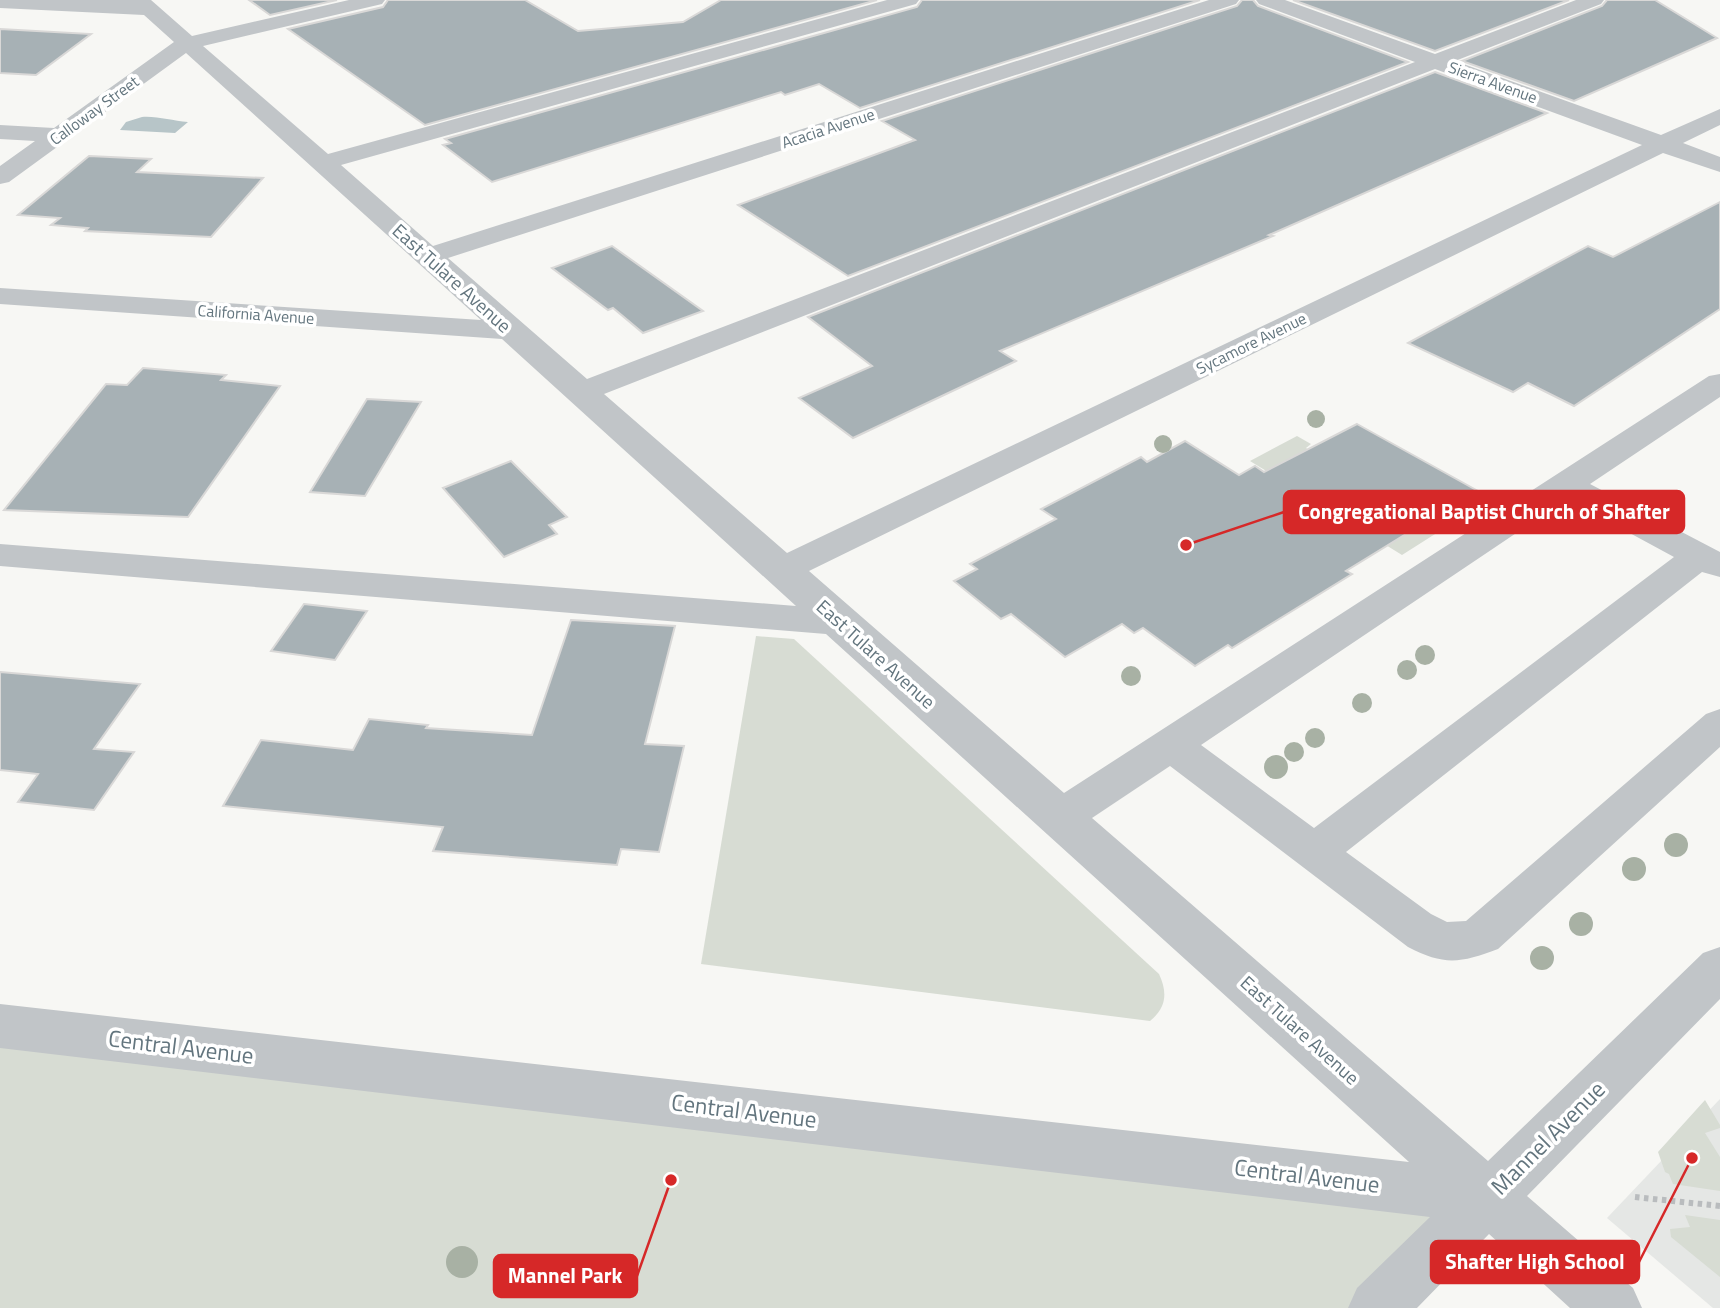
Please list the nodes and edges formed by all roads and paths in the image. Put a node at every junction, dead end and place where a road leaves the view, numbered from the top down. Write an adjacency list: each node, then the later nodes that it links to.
1 (375, 0): 8 (street)
2 (909, 0): 14 (street)
3 (1229, 0): 17 (street, Acacia Avenue)
4 (1266, 0): 9 (street, Sierra Avenue)
5 (1594, 0): 9 (street)
6 (0, 2): 7 (street)
7 (145, 5): 8 (street, East Tulare Avenue)
8 (187, 43): 12 (street, Calloway Street); 14 (street, East Tulare Avenue)
9 (1435, 61): 13 (street, Sierra Avenue); 21 (street)
10 (1720, 116): 13 (street, Sycamore Avenue)
11 (0, 132): 12 (street)
12 (59, 135): 16 (street, Calloway Street)
13 (1663, 144): 15 (street, Sierra Avenue); 25 (street, Sycamore Avenue)
14 (323, 163): 17 (street, East Tulare Avenue)
15 (1720, 165)
16 (0, 177)
17 (428, 256): 19 (street, East Tulare Avenue)
18 (0, 296): 19 (street, California Avenue)
19 (512, 331): 21 (street, East Tulare Avenue)
20 (1720, 383): 22 (street)
21 (580, 392): 25 (street, East Tulare Avenue)
22 (1566, 485): 24 (street); 28 (street)
23 (0, 555): 26 (street)
24 (1710, 561): 30 (street)
25 (782, 570): 26 (street, East Tulare Avenue)
26 (842, 622): 29 (street, East Tulare Avenue)
27 (1720, 724): 30 (street)
28 (1171, 745): 29 (street); 30 (street)
29 (1061, 817): 33 (street, East Tulare Avenue)
30 (1314, 852)
31 (1720, 967): 33 (street, Mannel Avenue)
32 (0, 1026): 33 (street, Central Avenue)
33 (1488, 1197): 36 (street, Mannel Avenue); 37 (street, East Tulare Avenue)
34 (1635, 1197): 35 (path)
35 (1720, 1206)
36 (1377, 1308)
37 (1613, 1308)

